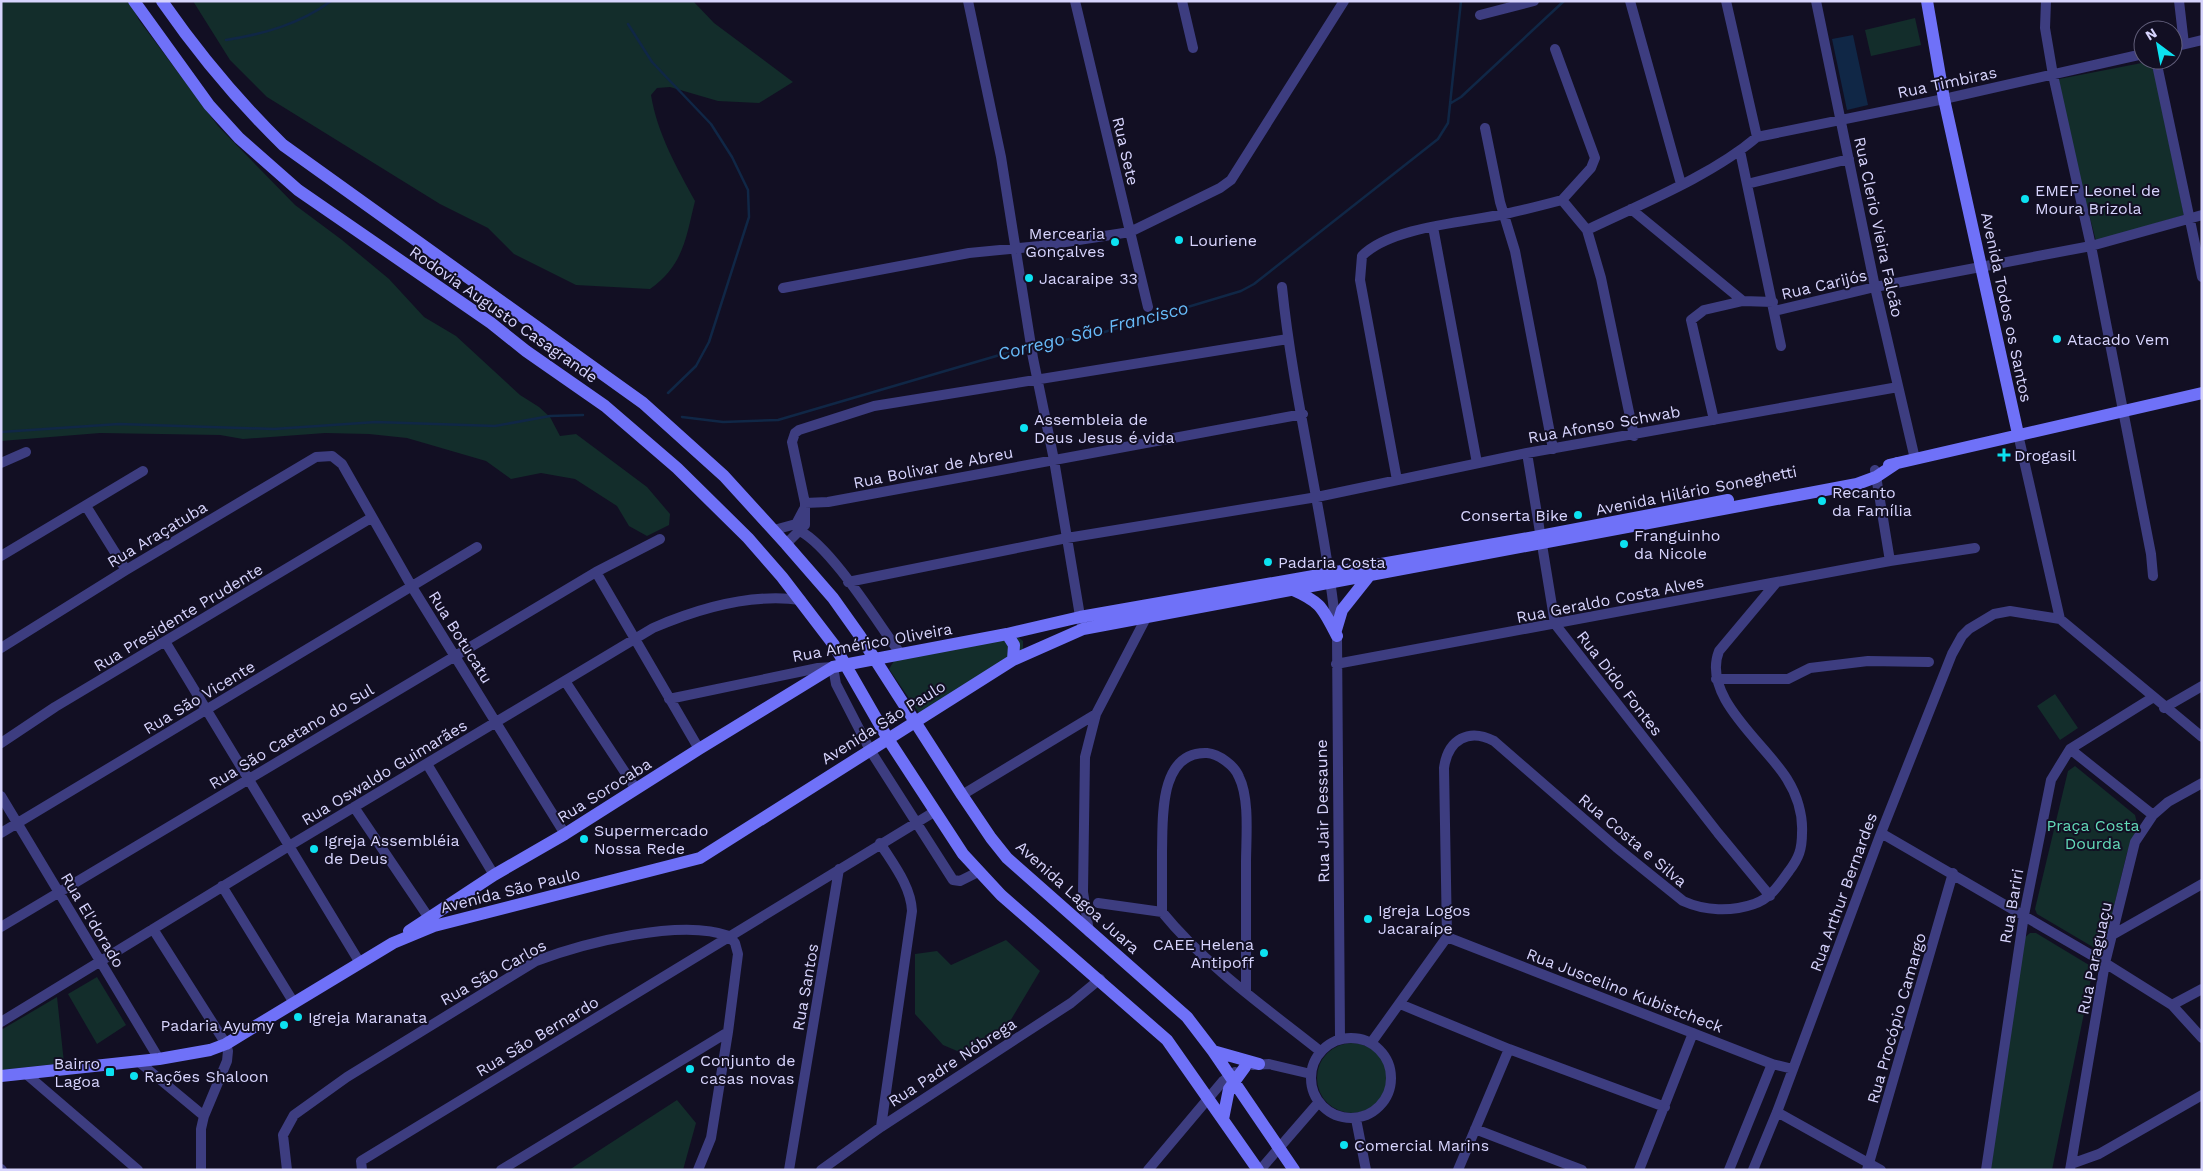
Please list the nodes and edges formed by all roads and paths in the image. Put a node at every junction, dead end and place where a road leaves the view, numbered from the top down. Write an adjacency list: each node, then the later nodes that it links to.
1 (134, 1): 94 (street, Rodovia Augusto Casagrande)
2 (162, 1): 75 (street, Avenida Lagoa Juara)
3 (968, 1): 40 (street)
4 (1075, 1): 38 (street, Rua Sete)
5 (1182, 1): 18 (street)
6 (1344, 1): 38 (street)
7 (1534, 1): 14 (street)
8 (1630, 1): 29 (street)
9 (1726, 1): 26 (street)
10 (1816, 1): 24 (street, Rua Clerio Vieira Falcão)
11 (1927, 1): 23 (street, Avenida Todos os Santos)
12 (2046, 1): 22 (street)
13 (2179, 1): 17 (street)
14 (1508, 5): 15 (street)
15 (1480, 14)
16 (2202, 40): 17 (street)
17 (2184, 44)
18 (1193, 48)
19 (1555, 48): 31 (street)
20 (2133, 56): 22 (street, Rua Timbiras)
21 (2158, 70): 35 (street)
22 (2053, 75): 23 (street, Rua Timbiras); 39 (street)
23 (1944, 99): 24 (street, Rua Timbiras); 41 (street, Avenida Todos os Santos)
24 (1842, 119): 26 (street, Rua Timbiras); 28 (street, Rua Clerio Vieira Falcão)
25 (1485, 128): 33 (street)
26 (1757, 137): 27 (street)
27 (1740, 151): 29 (street); 30 (street)
28 (1849, 159): 30 (street); 44 (street, Rua Clerio Vieira Falcão)
29 (1681, 184): 32 (street)
30 (1747, 184): 47 (street)
31 (1562, 200): 33 (street); 37 (street)
32 (1631, 209): 37 (street); 46 (street)
33 (1505, 214): 36 (street); 59 (street)
34 (2202, 215): 35 (street, Rua Carijós)
35 (2190, 218): 39 (street, Rua Carijós); 42 (street)
36 (1433, 227): 66 (street); 69 (street)
37 (1587, 230): 58 (street)
38 (1130, 232): 40 (street); 48 (street, Rua Sete)
39 (2091, 246): 41 (street, Rua Carijós); 54 (street)
40 (1016, 248): 45 (street); 51 (street)
41 (1981, 266): 44 (street, Rua Carijós); 57 (street, Avenida Todos os Santos)
42 (2202, 277)
43 (1282, 287): 49 (street, Rua Jair Dessaune)
44 (1875, 287): 47 (street, Rua Carijós); 52 (street, Rua Clerio Vieira Falcão)
45 (783, 288)
46 (1743, 301): 47 (street, Rua Carijós); 56 (street, Rua Carijós)
47 (1773, 306): 50 (street)
48 (1148, 307)
49 (1288, 339): 51 (street); 55 (street, Rua Jair Dessaune)
50 (1781, 346)
51 (1038, 381): 64 (street); 71 (street)
52 (1898, 387): 56 (street, Rua Afonso Schwab); 63 (street, Rua Clerio Vieira Falcão)
53 (2202, 393): 54 (street, Avenida Hilário Soneghetti)
54 (2123, 411): 57 (street, Avenida Hilário Soneghetti); 87 (street)
55 (1303, 414): 64 (street, Rua Bolivar de Abreu); 70 (street, Rua Jair Dessaune)
56 (1714, 420): 58 (street, Rua Afonso Schwab)
57 (2018, 434): 63 (street, Avenida Hilário Soneghetti); 96 (street, Avenida Todos os Santos)
58 (1634, 436): 59 (street, Rua Afonso Schwab)
59 (1553, 449): 61 (street, Rua Afonso Schwab)
60 (26, 452): 65 (street)
61 (1527, 453): 66 (street, Rua Afonso Schwab); 78 (street, Rua Dido Fontes)
62 (332, 456): 73 (street, Rua Botucatu); 84 (street, Rua Araçatuba)
63 (1915, 459): 68 (street, Avenida Hilário Soneghetti)
64 (1054, 460): 71 (street, Rua Bolivar de Abreu); 76 (street)
65 (1, 463)
66 (1476, 463): 69 (street, Rua Afonso Schwab)
67 (143, 471): 72 (street)
68 (1876, 473): 78 (street, Avenida Hilário Soneghetti); 83 (street)
69 (1397, 480): 70 (street, Rua Afonso Schwab)
70 (1317, 497): 76 (street, Rua Afonso Schwab); 88 (street, Rua Jair Dessaune)
71 (805, 505): 74 (street)
72 (86, 506): 82 (street); 84 (street)
73 (371, 518): 91 (street, Rua Botucatu); 102 (street, Rua Presidente Prudente)
74 (800, 526): 75 (street); 79 (street); 89 (street)
75 (774, 530): 79 (street, Avenida Lagoa Juara)
76 (1067, 538): 89 (street); 97 (street)
77 (660, 539): 85 (street, Rua São Caetano do Sul)
78 (1541, 540): 86 (street, Avenida Hilário Soneghetti); 88 (street, Avenida Hilário Soneghetti); 98 (street, Rua Dido Fontes)
79 (786, 544): 106 (street, Avenida Lagoa Juara)
80 (477, 547): 91 (street, Rua São Vicente)
81 (1975, 548): 83 (street, Rua Geraldo Costa Alves)
82 (1, 556)
83 (1890, 561): 90 (street, Rua Geraldo Costa Alves)
84 (126, 570): 103 (street, Rua Araçatuba)
85 (596, 572): 101 (street); 105 (street, Rua São Caetano do Sul)
86 (1369, 576): 88 (street, Avenida Hilário Soneghetti); 99 (street)
87 (2153, 576)
88 (1331, 578): 92 (street, Avenida Hilário Soneghetti); 93 (street, Avenida Hilário Soneghetti); 99 (street, Rua Jair Dessaune)
89 (848, 582): 104 (street)
90 (1776, 583): 98 (street, Rua Geraldo Costa Alves); 112 (street, Rua Costa e Silva)
91 (412, 587): 105 (street, Rua Botucatu); 118 (street, Rua São Vicente)
92 (1291, 589): 93 (street, Avenida Hilário Soneghetti); 99 (street)
93 (1230, 596): 95 (street, Avenida Hilário Soneghetti)
94 (801, 600): 101 (street, Rua Oswaldo Guimarães); 109 (street, Rodovia Augusto Casagrande)
95 (1145, 612): 97 (street, Avenida Hilário Soneghetti); 119 (street)
96 (2060, 620): 115 (street); 139 (street, Rua Arthur Bernardes)
97 (1081, 623): 100 (street, Rua Américo Oliveira); 107 (street, Avenida São Paulo)
98 (1555, 624): 110 (street, Rua Geraldo Costa Alves); 151 (street, Rua Dido Fontes)
99 (1336, 633): 110 (street, Rua Jair Dessaune)
100 (1007, 634): 104 (street, Rua Américo Oliveira); 107 (street)
101 (634, 639): 113 (street, Rua Oswaldo Guimarães); 116 (street)
102 (166, 643): 118 (street); 124 (street, Rua Presidente Prudente)
103 (1, 648)
104 (900, 654): 106 (street, Rua Américo Oliveira)
105 (455, 656): 121 (street, Rua Botucatu); 129 (street, Rua São Caetano do Sul)
106 (875, 658): 109 (street, Rua Américo Oliveira); 120 (street, Avenida Lagoa Juara)
107 (1013, 660): 120 (street, Avenida São Paulo)
108 (1929, 662): 112 (street)
109 (847, 664): 111 (street, Rua Américo Oliveira); 123 (street)
110 (1336, 664): 175 (street, Rua Jair Dessaune)
111 (833, 667): 116 (street, Rua Américo Oliveira); 125 (street, Rua Sorocaba); 126 (street)
112 (1716, 679): 151 (street, Rua Costa e Silva)
113 (565, 681): 121 (street, Rua Oswaldo Guimarães); 131 (street)
114 (2202, 686): 117 (street)
115 (2152, 698): 117 (street); 127 (street, Rua Bariri)
116 (669, 699): 125 (street)
117 (2164, 708): 122 (street)
118 (208, 709): 129 (street); 138 (street, Rua São Vicente)
119 (1096, 714): 132 (street); 158 (street)
120 (916, 721): 123 (street, Avenida São Paulo); 132 (street, Avenida Lagoa Juara)
121 (496, 722): 128 (street, Rua Oswaldo Guimarães); 141 (street, Rua Botucatu)
122 (2202, 737)
123 (888, 739): 126 (street, Avenida São Paulo); 135 (street)
124 (1, 743)
125 (699, 749): 131 (street, Rua Sorocaba)
126 (870, 750): 137 (street); 155 (street, Avenida São Paulo)
127 (2070, 750): 136 (street); 154 (street, Rua Bariri)
128 (427, 764): 134 (street, Rua Oswaldo Guimarães); 147 (street)
129 (248, 779): 143 (street); 150 (street, Rua São Caetano do Sul)
130 (2202, 782): 136 (street, Rua Paraguaçu)
131 (636, 789): 141 (street, Rua Sorocaba)
132 (962, 795): 158 (street, Avenida Lagoa Juara)
133 (1, 796): 138 (street, Rua El'dorado)
134 (354, 806): 143 (street, Rua Oswaldo Guimarães); 155 (street)
135 (934, 812): 137 (street, Rua São Bernardo); 145 (street)
136 (2153, 816): 159 (street, Rua Paraguaçu)
137 (916, 822): 142 (street, Rua São Bernardo); 145 (street)
138 (18, 823): 140 (street, Rua São Vicente); 150 (street, Rua El'dorado)
139 (1881, 832): 146 (street); 186 (street, Rua Arthur Bernardes)
140 (1, 833)
141 (565, 834): 147 (street, Rua Sorocaba)
142 (880, 843): 144 (street, Rua São Bernardo); 199 (street)
143 (289, 846): 149 (street, Rua Oswaldo Guimarães); 163 (street)
144 (838, 869): 160 (street, Rua São Bernardo); 210 (street, Rua Santos)
145 (978, 872): 165 (street)
146 (1953, 873): 154 (street); 203 (street, Rua Procópio Camargo)
147 (494, 875): 155 (street, Rua Sorocaba)
148 (2202, 884): 159 (street)
149 (222, 886): 157 (street, Rua Oswaldo Guimarães); 168 (street)
150 (60, 893): 156 (street, Rua São Caetano do Sul); 162 (street, Rua El'dorado)
151 (1770, 896): 161 (street, Rua Costa e Silva)
152 (1098, 903): 153 (street)
153 (1162, 912): 167 (street); 167 (street)
154 (2024, 915): 164 (street); 222 (street, Rua Bariri)
155 (431, 922): 163 (street, Avenida São Paulo)
156 (1, 927)
157 (154, 929): 162 (street, Rua Oswaldo Guimarães); 177 (street)
158 (1089, 932): 179 (street, Avenida Lagoa Juara)
159 (2114, 934): 164 (street, Rua Paraguaçu)
160 (729, 936): 172 (street); 202 (street, Rua São Bernardo); 207 (street, Rua São Carlos)
161 (1447, 937): 169 (street); 173 (street, Rua Juscelino Kubistcheck)
162 (101, 961): 171 (street, Rua Oswaldo Guimarães); 181 (street, Rua El'dorado)
163 (360, 963): 168 (street, Avenida São Paulo)
164 (2106, 963): 170 (street); 204 (street, Rua Paraguaçu)
165 (1100, 979): 192 (street); 199 (street, Rua Padre Nóbrega)
166 (2202, 989): 170 (street)
167 (1246, 992): 180 (street)
168 (294, 1003): 177 (street, Avenida São Paulo)
169 (1400, 1004): 176 (street); 178 (street)
170 (2172, 1006): 174 (street)
171 (1, 1022)
172 (728, 1032): 208 (street); 209 (street)
173 (1693, 1033): 184 (street, Rua Juscelino Kubistcheck); 194 (street)
174 (2202, 1038)
175 (1340, 1039): 176 (street); 180 (street)
176 (1371, 1043): 198 (street)
177 (226, 1044): 181 (street, Avenida São Paulo); 196 (street)
178 (1509, 1049): 194 (street); 200 (street)
179 (1213, 1051): 183 (street); 190 (street, Avenida Lagoa Juara)
180 (1320, 1051): 188 (street)
181 (159, 1059): 182 (street, Avenida São Paulo)
182 (139, 1062): 187 (street, Avenida São Paulo); 196 (street)
183 (1259, 1064): 185 (street); 188 (street)
184 (1772, 1064): 186 (street, Rua Juscelino Kubistcheck); 219 (street)
185 (1245, 1068): 190 (street)
186 (1793, 1070): 195 (street, Rua Arthur Bernardes)
187 (25, 1073): 189 (street, Avenida São Paulo); 205 (street)
188 (1311, 1074): 193 (street)
189 (1, 1076)
190 (1231, 1079): 192 (street); 197 (street); 201 (street, Avenida Lagoa Juara)
191 (2202, 1095): 204 (street)
192 (1208, 1098): 197 (street); 212 (street)
193 (1318, 1103): 198 (street); 201 (street)
194 (1665, 1107): 218 (street)
195 (1777, 1112): 203 (street); 220 (street, Rua Arthur Bernardes)
196 (204, 1116): 206 (street)
197 (1223, 1119): 213 (street)
198 (1356, 1119): 215 (street)
199 (880, 1127): 211 (street, Rua Padre Nóbrega)
200 (1475, 1129): 216 (street); 217 (street)
201 (1279, 1146): 213 (street); 214 (street, Avenida Lagoa Juara)
202 (362, 1165)
203 (1868, 1167): 221 (street)
204 (2071, 1167)
205 (138, 1170)
206 (201, 1170)
207 (287, 1170)
208 (501, 1170)
209 (698, 1170)
210 (789, 1170)
211 (821, 1170)
212 (1148, 1170)
213 (1259, 1170)
214 (1294, 1170)
215 (1366, 1170)
216 (1458, 1170)
217 (1582, 1170)
218 (1639, 1170)
219 (1729, 1170)
220 (1753, 1170)
221 (1881, 1170)
222 (1986, 1170)

